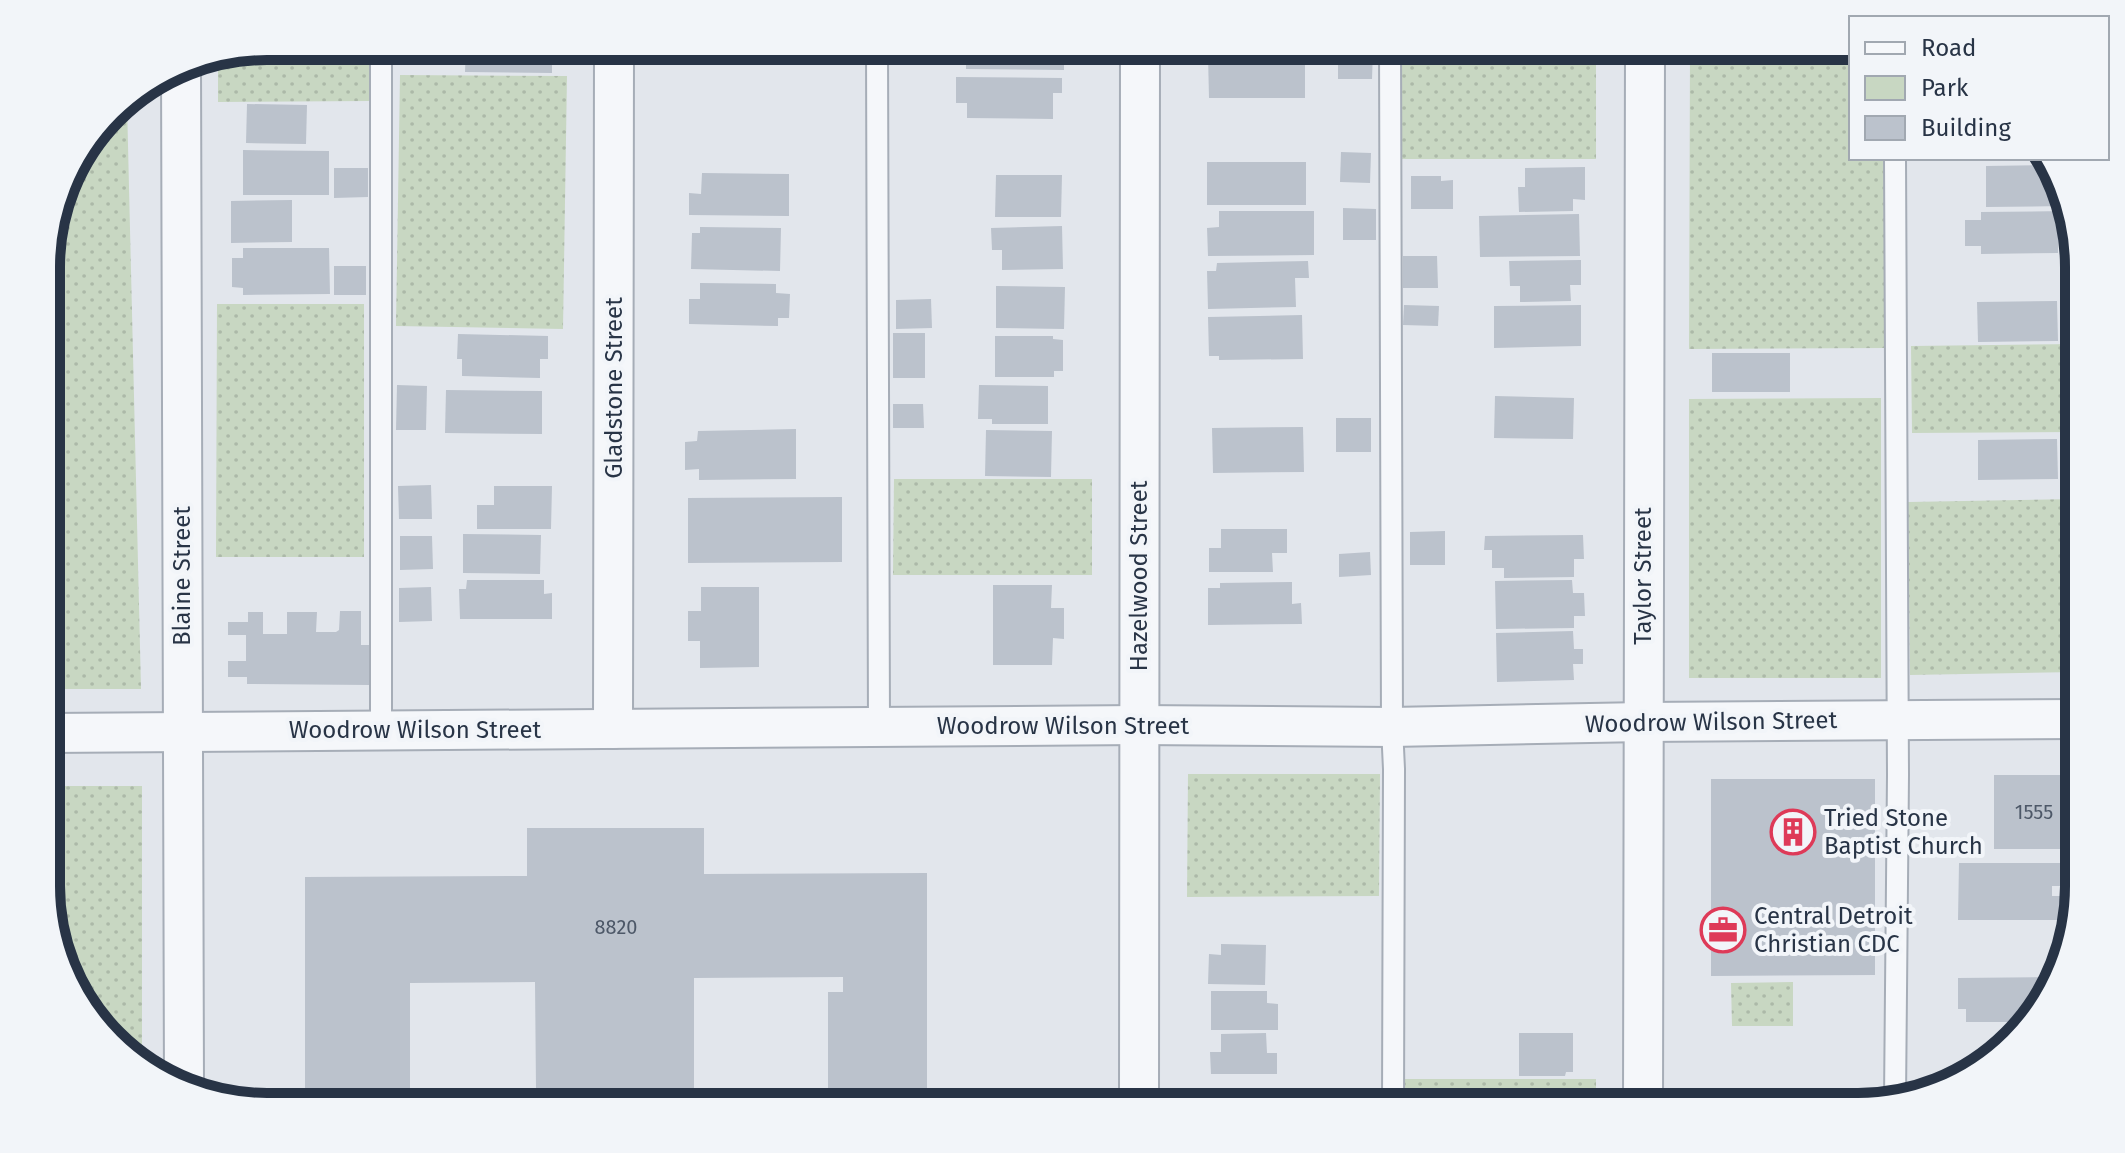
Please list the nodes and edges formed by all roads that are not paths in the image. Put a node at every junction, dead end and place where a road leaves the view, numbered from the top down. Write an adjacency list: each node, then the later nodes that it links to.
1 (381, 60): 16 (lane)
2 (614, 60): 15 (street, Gladstone Street)
3 (877, 60): 13 (lane)
4 (1140, 60): 12 (street, Hazelwood Street)
5 (1390, 60): 14 (lane)
6 (1645, 60): 11 (street, Taylor Street)
7 (181, 79): 17 (street, Blaine Street)
8 (1895, 160): 10 (lane)
9 (2065, 719): 10 (street, Woodrow Wilson Street)
10 (1896, 720): 11 (street, Woodrow Wilson Street); 20 (lane)
11 (1643, 722): 14 (street, Woodrow Wilson Street); 23 (street, Taylor Street)
12 (1139, 725): 13 (street, Woodrow Wilson Street); 14 (street, Woodrow Wilson Street); 21 (street, Hazelwood Street)
13 (879, 727): 15 (street, Woodrow Wilson Street)
14 (1392, 727): 22 (lane)
15 (613, 729): 16 (street, Woodrow Wilson Street)
16 (381, 730): 17 (street, Woodrow Wilson Street)
17 (182, 731): 18 (street, Woodrow Wilson Street); 19 (street, Blaine Street)
18 (60, 733)
19 (184, 1076)
20 (1895, 1090)
21 (1139, 1093)
22 (1393, 1093)
23 (1643, 1093)

